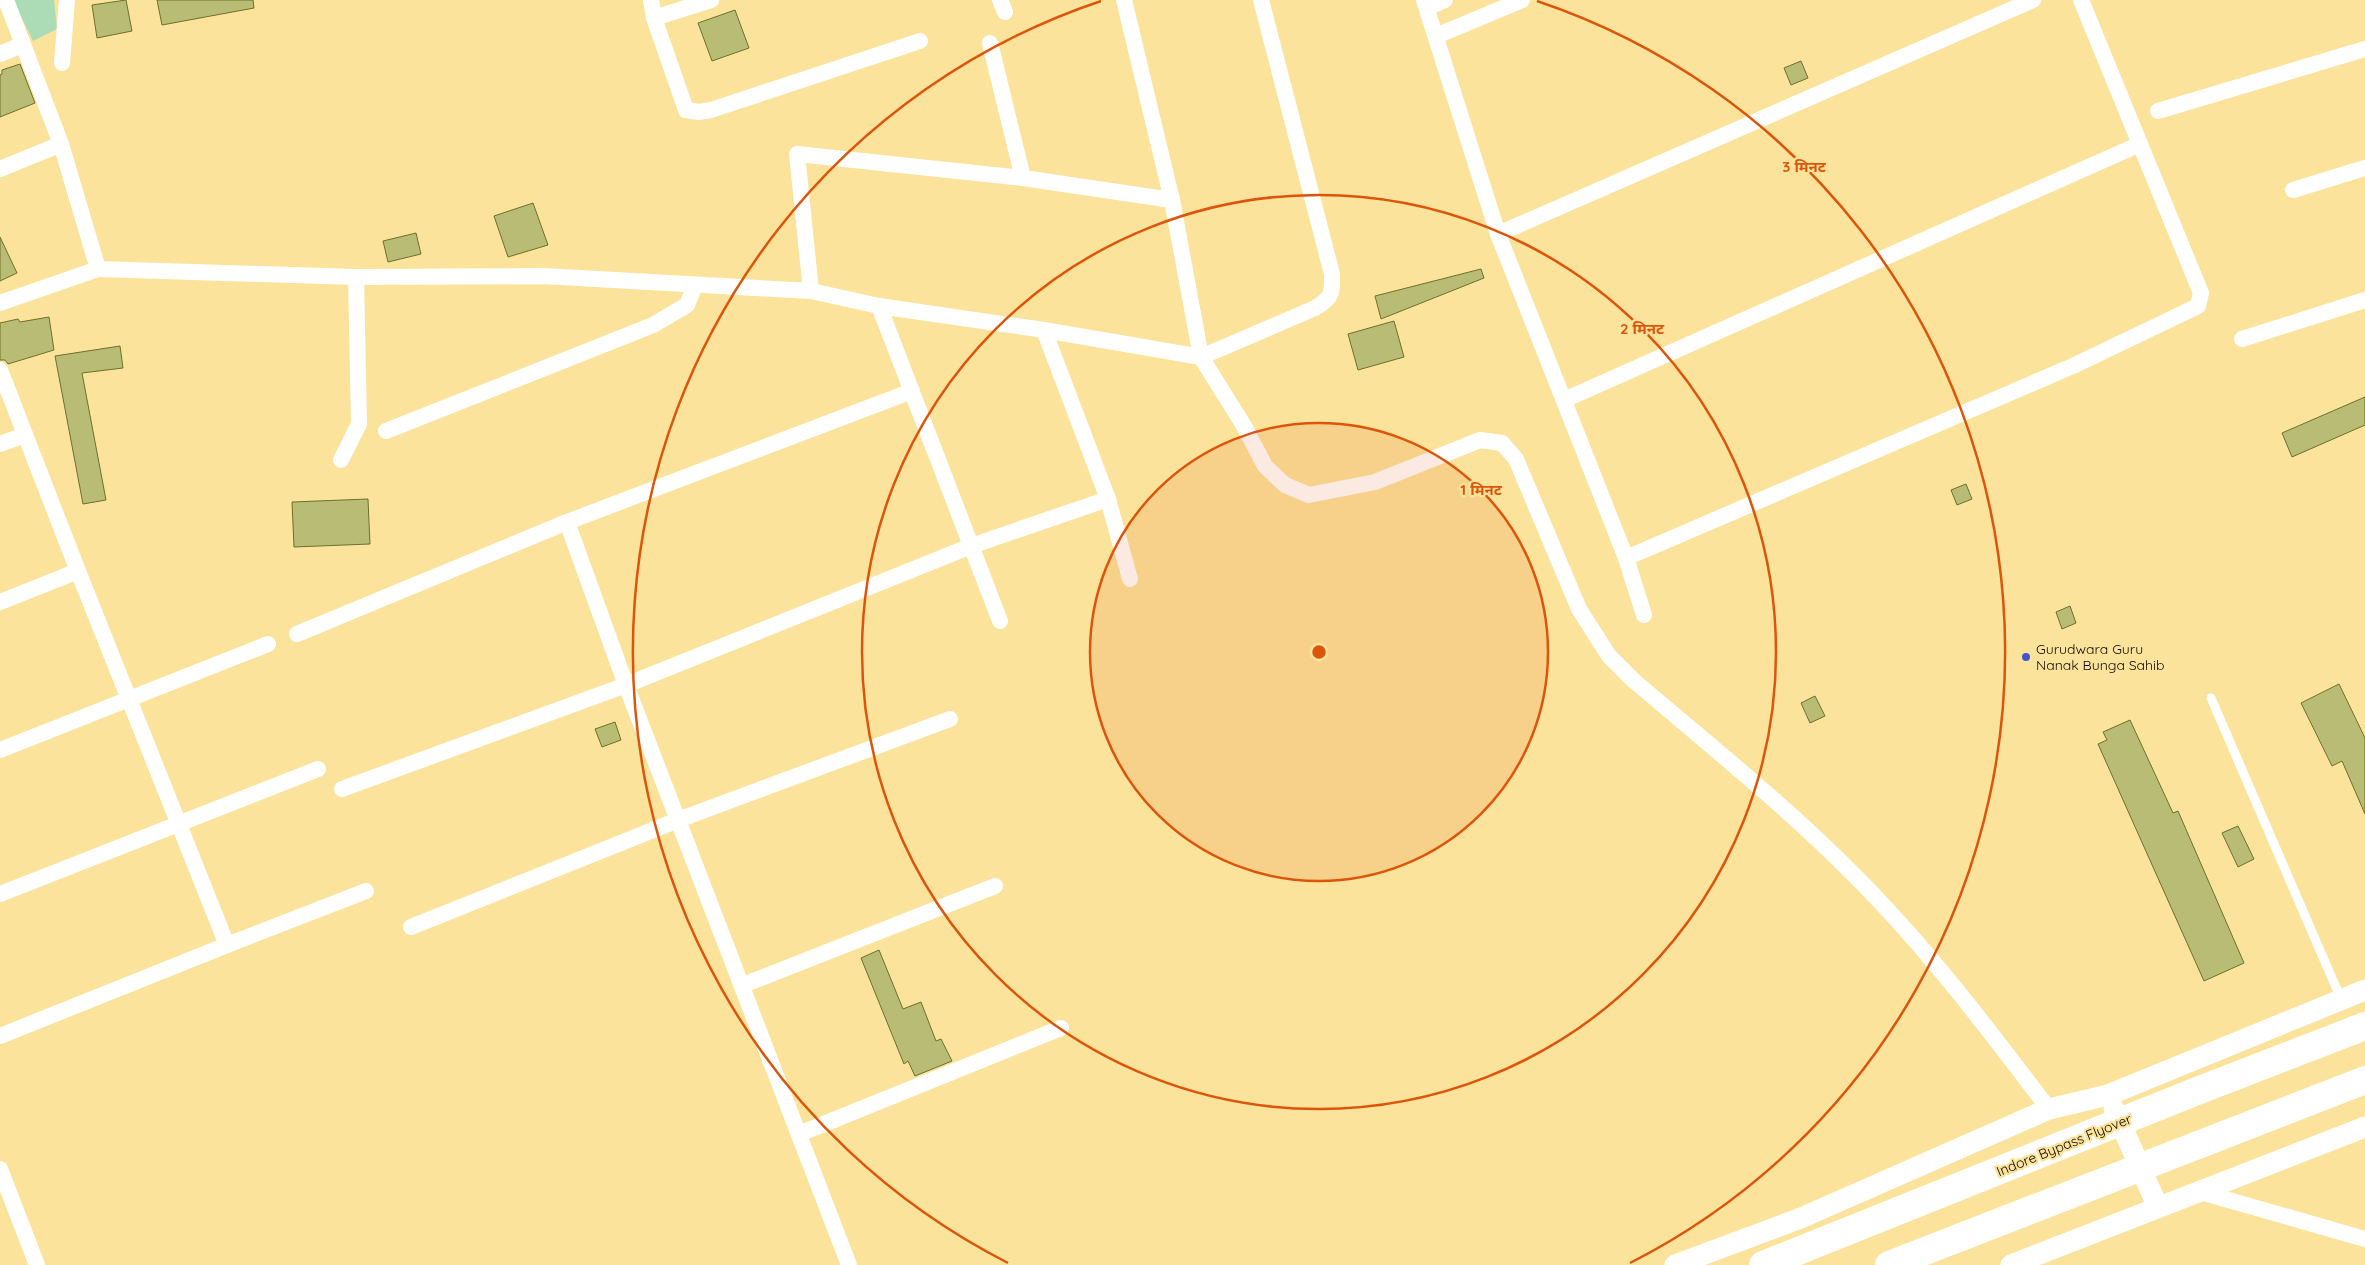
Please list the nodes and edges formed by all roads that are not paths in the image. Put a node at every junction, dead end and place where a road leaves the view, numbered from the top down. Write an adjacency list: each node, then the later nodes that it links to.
1 (6, 0): 16 (street)
2 (67, 0): 19 (street)
3 (651, 0): 12 (street)
4 (711, 0): 12 (street)
5 (1124, 0): 27 (street)
6 (1261, 0): 38 (street)
7 (1444, 0): 11 (street)
8 (1522, 0): 13 (street)
9 (2033, 0): 28 (street)
10 (2081, 0): 22 (street)
11 (1426, 4): 13 (street)
12 (654, 18): 14 (street)
13 (1436, 36): 28 (street)
14 (920, 41)
15 (990, 43): 25 (street)
16 (22, 45): 18 (street); 21 (street)
17 (2365, 49): 20 (street)
18 (0, 54)
19 (62, 63)
20 (2158, 111)
21 (61, 144): 24 (street); 29 (street)
22 (2140, 144): 41 (street); 49 (street)
23 (2365, 168): 26 (street)
24 (0, 170)
25 (1023, 178): 27 (street); 32 (street)
26 (2293, 190)
27 (1172, 200): 38 (street)
28 (1498, 234): 41 (street)
29 (98, 268): 30 (street); 34 (street)
30 (356, 277): 31 (street); 45 (street)
31 (695, 285): 32 (street); 42 (street)
32 (811, 291): 35 (street)
33 (2365, 300): 37 (street)
34 (0, 303)
35 (879, 306): 36 (street); 40 (street)
36 (1044, 330): 38 (street); 46 (street)
37 (2242, 338)
38 (1201, 357): 79 (street)
39 (0, 370): 43 (street)
40 (912, 391): 47 (street); 48 (street)
41 (1564, 400): 49 (street)
42 (386, 431)
43 (25, 435): 44 (street); 50 (street)
44 (0, 444)
45 (341, 460)
46 (1108, 499): 48 (street); 51 (street)
47 (567, 522): 55 (street); 57 (street)
48 (972, 546): 54 (street); 57 (street)
49 (1626, 558): 53 (street)
50 (78, 571): 52 (street); 59 (street)
51 (1130, 579)
52 (0, 602)
53 (1644, 615)
54 (1000, 621)
55 (297, 634)
56 (268, 644): 59 (street)
57 (626, 685): 63 (street); 64 (street)
58 (2211, 698): 73 (lane)
59 (129, 699): 61 (street); 65 (street)
60 (950, 720): 64 (street)
61 (0, 750)
62 (318, 769): 65 (street)
63 (342, 789)
64 (678, 820): 69 (street); 71 (street)
65 (178, 825): 68 (street); 70 (street)
66 (995, 886): 71 (street)
67 (366, 891): 70 (street)
68 (0, 894)
69 (411, 927)
70 (227, 946): 76 (street)
71 (743, 985): 81 (street)
72 (2365, 990): 73 (street)
73 (2341, 999): 78 (street)
74 (2365, 1026): 90 (highway, Indore Bypass Flyover)
75 (1061, 1028): 81 (street)
76 (0, 1036)
77 (2365, 1080): 91 (highway)
78 (2108, 1095): 79 (street); 84 (street)
79 (2049, 1109): 89 (street)
80 (2365, 1127): 83 (street)
81 (799, 1134): 88 (street)
82 (1, 1173): 87 (street)
83 (2197, 1191): 84 (street); 85 (street)
84 (2158, 1206): 86 (street)
85 (2365, 1238)
86 (2036, 1260): 92 (street)
87 (37, 1265)
88 (850, 1265)
89 (1675, 1265)
90 (1764, 1265)
91 (1889, 1265)
92 (2011, 1265)

